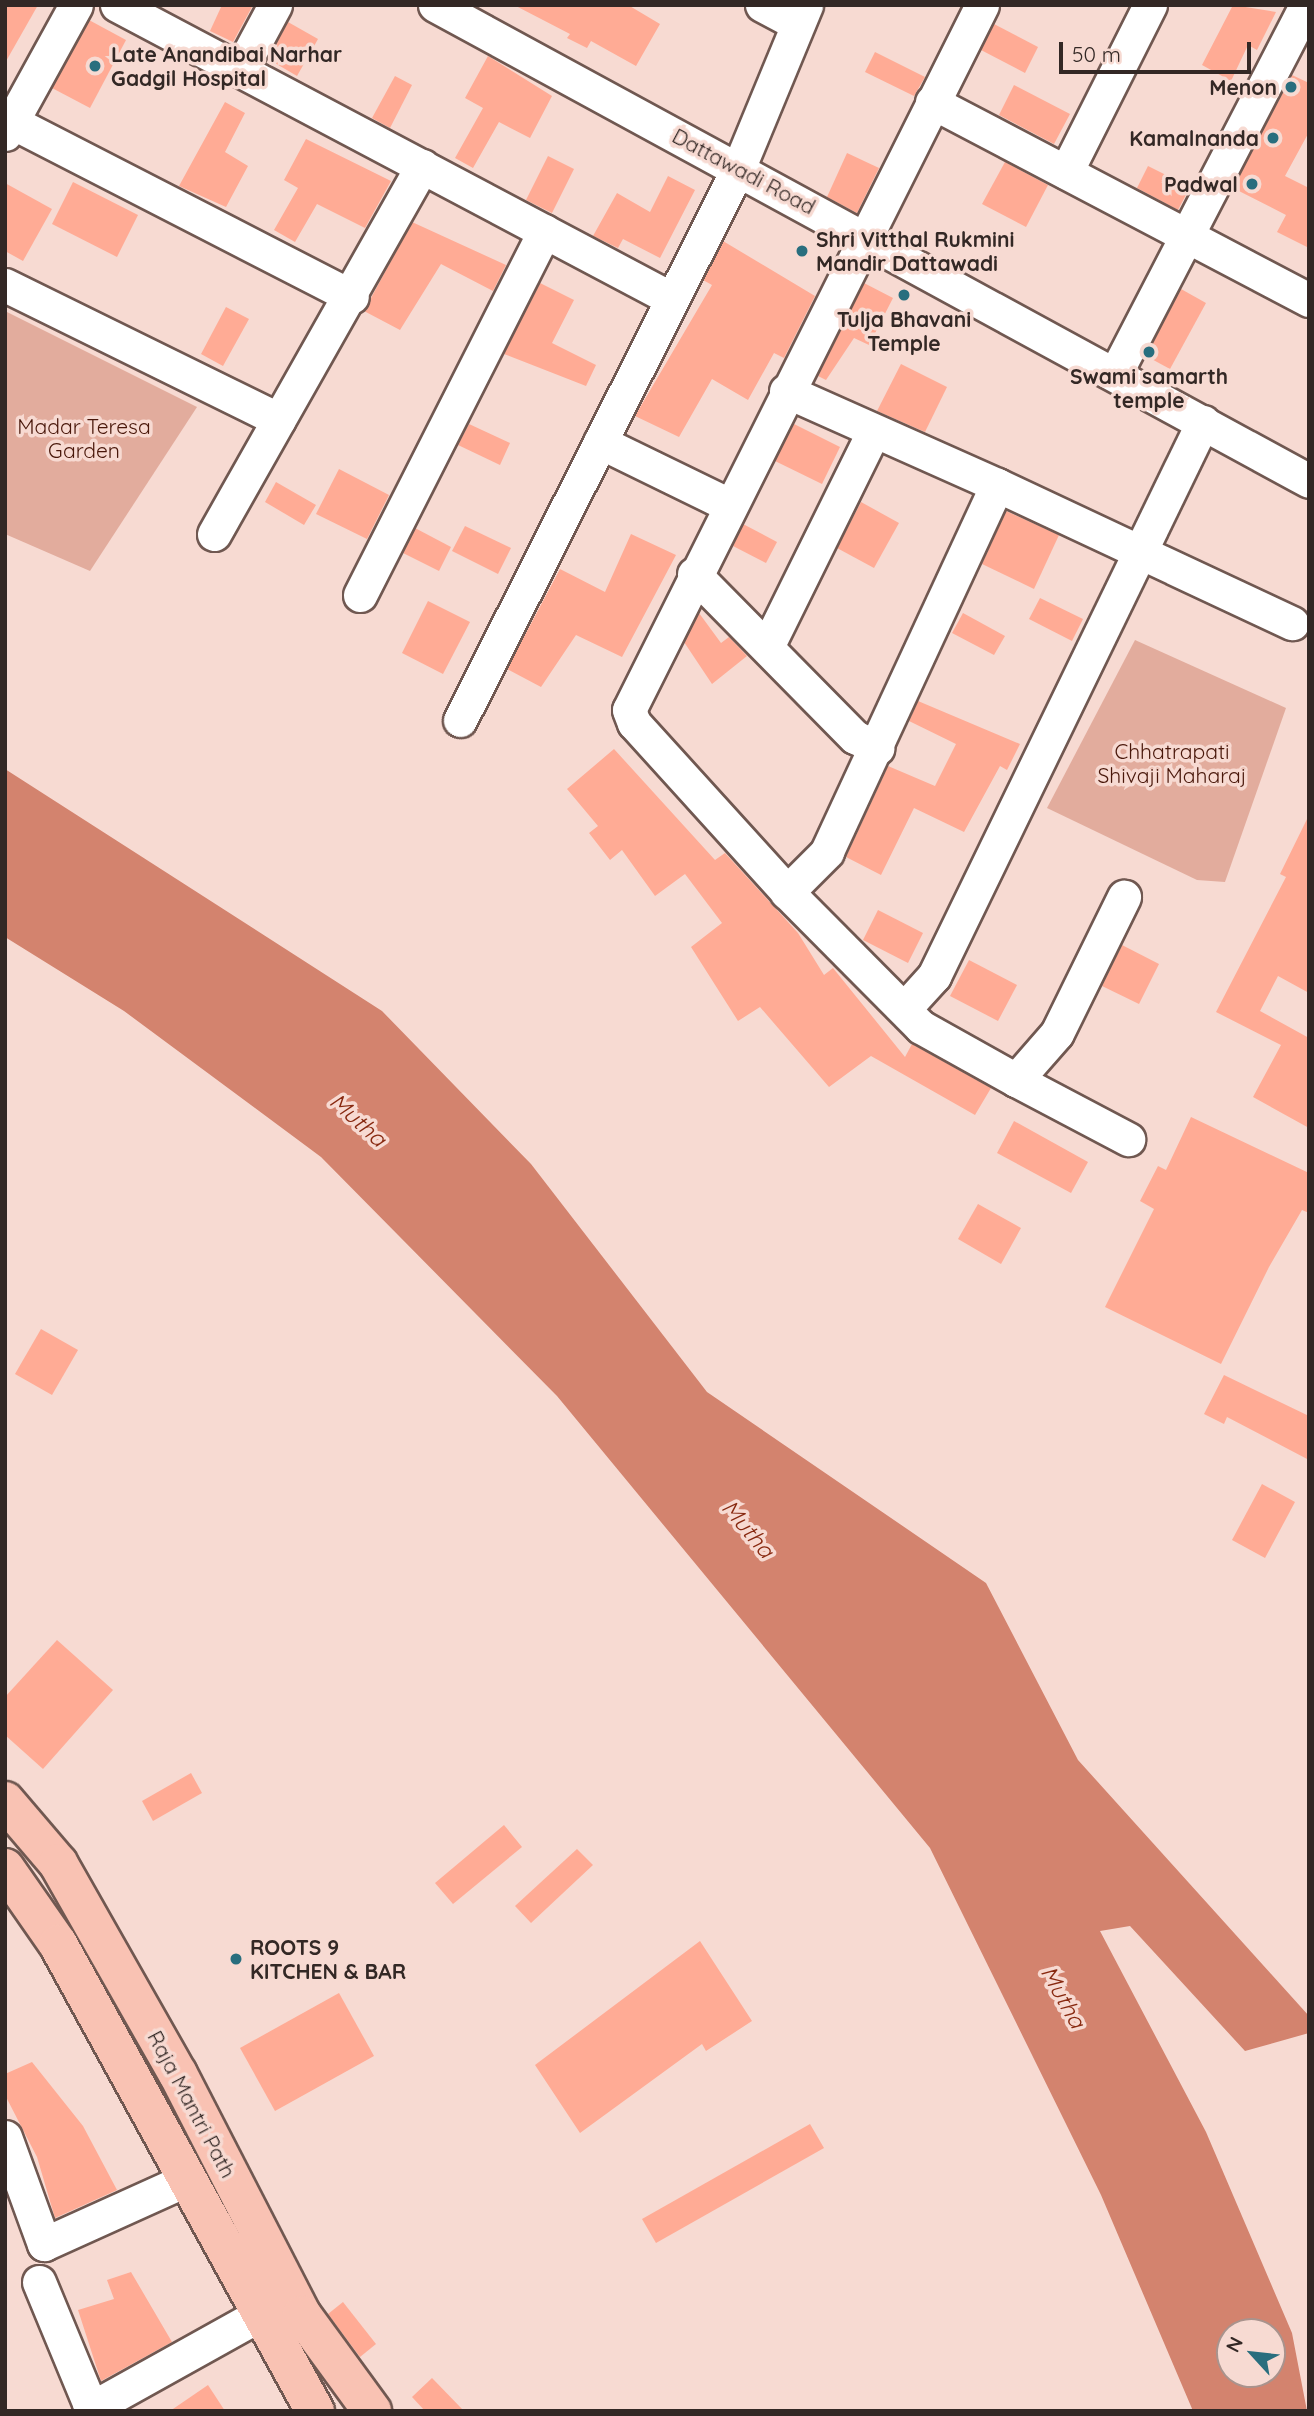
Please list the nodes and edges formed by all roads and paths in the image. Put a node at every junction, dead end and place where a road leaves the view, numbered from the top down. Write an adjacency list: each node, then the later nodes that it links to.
1 (76, 5): 12 (street)
2 (117, 5): 10 (street)
3 (275, 5): 10 (street)
4 (435, 5): 14 (street, Dattawadi Road)
5 (762, 5): 9 (street)
6 (982, 5): 11 (street)
7 (1150, 5): 15 (street)
8 (1306, 5): 18 (street)
9 (801, 15): 14 (street)
10 (240, 70): 13 (street)
11 (932, 102): 15 (street); 17 (street)
12 (9, 128): 20 (street)
13 (422, 166): 16 (street); 20 (street)
14 (738, 167): 17 (street, Dattawadi Road); 21 (street)
15 (1066, 172): 18 (street)
16 (545, 232): 21 (street); 35 (street)
17 (863, 235): 23 (street, Dattawadi Road); 24 (street)
18 (1189, 236): 22 (street); 23 (street)
19 (5, 285): 25 (street)
20 (352, 297): 25 (street)
21 (672, 299): 28 (street)
22 (1309, 300)
23 (1115, 374): 26 (street, Dattawadi Road)
24 (786, 391): 27 (street); 31 (street)
25 (279, 420): 32 (street)
26 (1203, 422): 29 (street, Dattawadi Road); 33 (street)
27 (872, 435): 30 (street); 37 (street)
28 (600, 442): 31 (street); 38 (street)
29 (1309, 481)
30 (997, 485): 33 (street); 39 (street)
31 (729, 505): 34 (street)
32 (214, 534)
33 (1141, 548): 36 (street); 42 (street)
34 (694, 574): 37 (street); 40 (street)
35 (360, 595)
36 (1292, 623)
37 (767, 648): 39 (street)
38 (460, 720)
39 (878, 748): 40 (street)
40 (787, 892): 42 (street)
41 (1124, 897): 43 (street)
42 (904, 1009): 43 (street)
43 (1016, 1080): 44 (street)
44 (1128, 1139)
45 (5, 1801): 52 (main road, Raja Mantri Path)
46 (5, 1868): 48 (main road, Raja Mantri Path)
47 (5, 2137): 48 (street)
48 (186, 2180): 50 (main road, Raja Mantri Path)
49 (39, 2282): 50 (street)
50 (261, 2314): 51 (main road, Raja Mantri Path)
51 (315, 2411)
52 (372, 2411)

